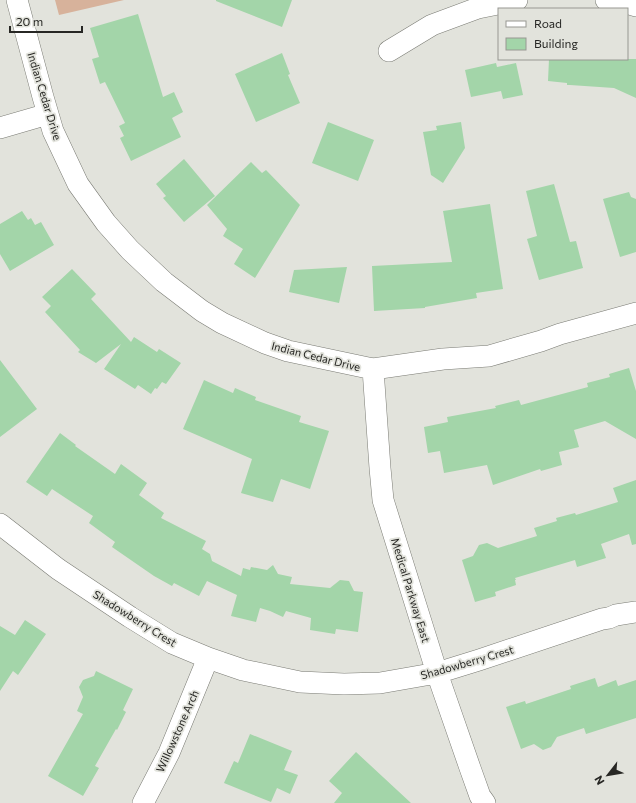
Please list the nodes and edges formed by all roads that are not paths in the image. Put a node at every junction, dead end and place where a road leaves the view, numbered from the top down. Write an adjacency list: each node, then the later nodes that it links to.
1 (17, 0): 6 (street, Indian Cedar Drive)
2 (517, 0): 5 (street)
3 (606, 0): 4 (street)
4 (636, 6)
5 (389, 51)
6 (48, 114): 7 (street); 9 (street, Indian Cedar Drive)
7 (0, 128)
8 (636, 313): 9 (street, Indian Cedar Drive)
9 (373, 369): 13 (street, Medical Parkway East)
10 (0, 524): 12 (street, Shadowberry Crest)
11 (636, 612): 13 (street, Shadowberry Crest)
12 (208, 658): 13 (street, Shadowberry Crest); 14 (street, Willowstone Arch)
13 (437, 673): 15 (street, Medical Parkway East)
14 (143, 803)
15 (485, 803)

